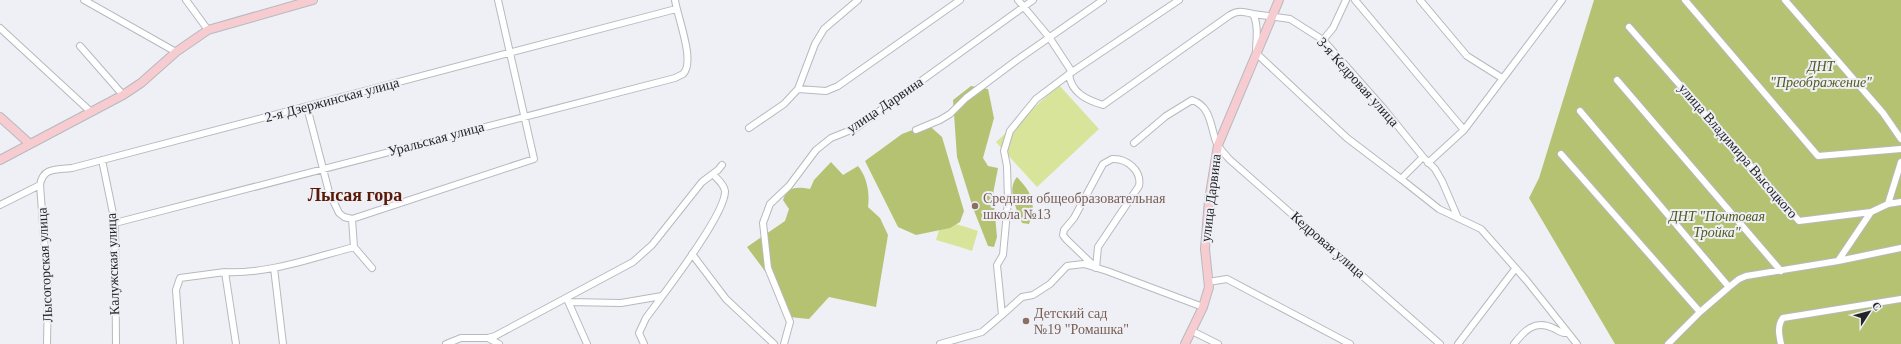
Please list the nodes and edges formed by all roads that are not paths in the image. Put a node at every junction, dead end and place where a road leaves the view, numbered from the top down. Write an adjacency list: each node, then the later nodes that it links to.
1 (84, 0): 29 (street)
2 (186, 0): 25 (street)
3 (313, 0): 25 (street)
4 (498, 0): 31 (street)
5 (675, 0): 20 (street, Уральская улица)
6 (858, 0): 35 (street)
7 (960, 0): 35 (street)
8 (1018, 0): 19 (street)
9 (1033, 0): 19 (street, улица Дарвина)
10 (1103, 0): 26 (street)
11 (1179, 0): 32 (street)
12 (1278, 0): 22 (street)
13 (1346, 0): 27 (street)
14 (1355, 0): 44 (street)
15 (1420, 0): 33 (street)
16 (1562, 0): 33 (street)
17 (1686, 0): 49 (street)
18 (1785, 0): 45 (street)
19 (1023, 7): 26 (street); 98 (street, улица Дарвина)
20 (676, 9): 31 (street, 2-я Дзержинская улица); 40 (street, Уральская улица)
21 (1253, 14): 22 (street, 3-я Кедровая улица); 30 (street, улица Дарвина); 32 (street)
22 (1272, 16): 27 (street, 3-я Кедровая улица); 30 (street, улица Дарвина)
23 (1629, 27): 63 (street, улица Владимира Высоцкого)
24 (0, 28): 39 (street)
25 (208, 30): 29 (street)
26 (1049, 37): 32 (street); 43 (street)
27 (1323, 40): 53 (street, 3-я Кедровая улица)
28 (80, 46): 36 (street)
29 (176, 52): 36 (street)
30 (1256, 53): 48 (street, улица Дарвина); 58 (street)
31 (511, 54): 37 (street, 2-я Дзержинская улица); 40 (street)
32 (1071, 73): 84 (street)
33 (1502, 78): 44 (street)
34 (1617, 80): 75 (street)
35 (798, 89): 42 (street)
36 (123, 95): 39 (street)
37 (307, 107): 52 (street, 2-я Дзержинская улица); 56 (street)
38 (1580, 111): 78 (street)
39 (90, 112): 47 (street)
40 (525, 116): 56 (street, Уральская улица); 65 (street)
41 (0, 117): 47 (street)
42 (749, 128)
43 (916, 130)
44 (1464, 130): 53 (street)
45 (1901, 139)
46 (1134, 143): 48 (street)
47 (30, 144): 51 (street)
48 (1218, 145): 77 (street, улица Дарвина); 103 (street, Кедровая улица)
49 (1901, 149)
50 (1561, 154): 83 (street)
51 (0, 160)
52 (102, 160): 59 (street, 2-я Дзержинская улица); 66 (street, Калужская улица)
53 (1426, 160): 58 (street); 64 (street, 3-я Кедровая улица)
54 (1901, 162): 61 (street)
55 (722, 165): 57 (street)
56 (324, 168): 65 (street); 66 (street, Уральская улица)
57 (713, 174): 69 (street); 81 (street)
58 (1401, 180): 64 (street)
59 (40, 185): 62 (street, 2-я Дзержинская улица); 88 (street, Лысогорская улица)
60 (1901, 202): 61 (street, улица Владимира Высоцкого)
61 (1888, 204): 63 (street, улица Владимира Высоцкого)
62 (0, 205)
63 (1871, 212): 70 (street)
64 (1458, 218): 74 (street)
65 (352, 219): 67 (street)
66 (115, 223): 89 (street, Калужская улица)
67 (354, 246): 71 (street); 72 (street)
68 (1901, 248): 70 (street)
69 (692, 254): 79 (street); 97 (street)
70 (1838, 261): 75 (street)
71 (274, 268): 76 (street); 92 (street)
72 (372, 268)
73 (1096, 268): 73 (street); 82 (street); 84 (street)
74 (1516, 268): 86 (street); 104 (street)
75 (1782, 271): 78 (street)
76 (225, 272): 90 (street); 91 (street)
77 (1208, 282): 82 (street, улица Дарвина); 102 (street)
78 (1728, 287): 83 (street)
79 (662, 296): 81 (street); 96 (street)
80 (1901, 299): 108 (street)
81 (568, 300): 87 (street); 95 (street)
82 (1203, 307): 85 (street, улица Дарвина)
83 (1700, 312): 107 (street)
84 (1002, 315): 99 (street)
85 (1192, 331): 100 (street, улица Дарвина); 101 (street)
86 (1567, 333): 105 (street); 106 (street)
87 (488, 338): 93 (street); 94 (street)
88 (48, 344)
89 (116, 344)
90 (180, 344)
91 (236, 344)
92 (283, 344)
93 (446, 344)
94 (499, 344)
95 (587, 344)
96 (644, 344)
97 (774, 344)
98 (784, 344)
99 (940, 344)
100 (1185, 344)
101 (1218, 344)
102 (1350, 344)
103 (1440, 344)
104 (1458, 344)
105 (1514, 344)
106 (1577, 344)
107 (1668, 344)
108 (1781, 344)

